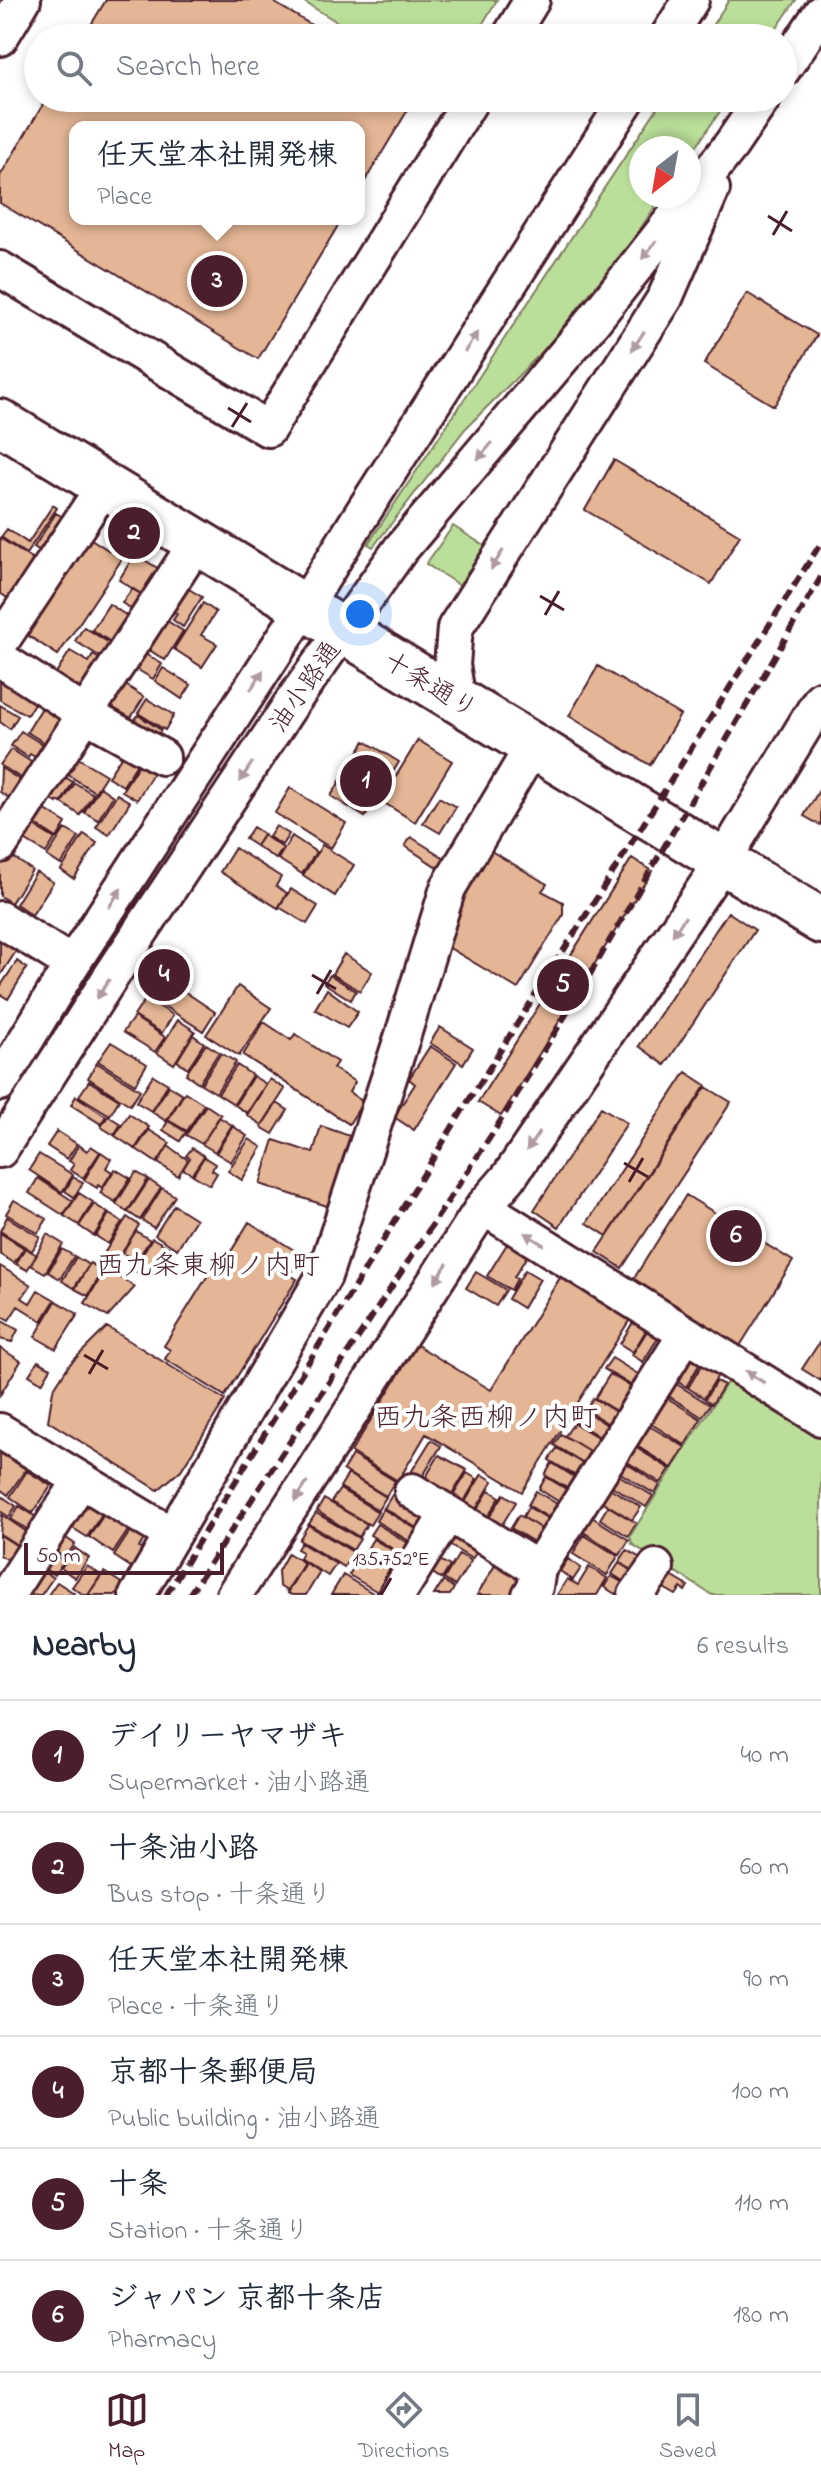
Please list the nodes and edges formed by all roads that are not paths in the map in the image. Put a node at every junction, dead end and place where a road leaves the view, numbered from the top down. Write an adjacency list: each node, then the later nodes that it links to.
1 (23, 0): 7 (street)
2 (532, 0): 5 (street)
3 (691, 0): 6 (street)
4 (821, 13): 8 (street)
5 (517, 24)
6 (676, 24)
7 (0, 38)
8 (797, 48)
9 (463, 112): 13 (street)
10 (619, 112): 17 (street, 油小路通, one-way to 10)
11 (753, 112): 12 (street, 油小路通)
12 (731, 145): 18 (street, 油小路通, one-way to 18); 22 (street, one-way to 22)
13 (0, 269)
14 (0, 422): 15 (main road, 十条通り)
15 (105, 485): 16 (main road, 十条通り); 19 (street)
16 (197, 542): 17 (main road, 十条通り); 23 (street)
17 (305, 606): 18 (main road, 十条通り); 30 (street, 油小路通, one-way to 17)
18 (343, 630): 22 (main road, 十条通り); 32 (street, 油小路通, one-way to 32)
19 (0, 643)
20 (0, 659): 23 (street)
21 (821, 699): 27 (street)
22 (458, 700): 24 (main road, 十条通り)
23 (85, 714): 25 (street); 26 (street)
24 (533, 746): 27 (main road, 十条通り); 40 (street)
25 (162, 757)
26 (0, 845)
27 (723, 861): 29 (main road, 十条通り); 33 (street, one-way to 33)
28 (0, 919): 30 (street)
29 (821, 921)
30 (72, 964): 31 (street, 油小路通)
31 (0, 1083)
32 (0, 1150)
33 (483, 1207): 34 (street, one-way to 33); 43 (street, one-way to 43)
34 (686, 1334): 35 (street, one-way to 34); 42 (street)
35 (821, 1418)
36 (0, 1431): 37 (street)
37 (81, 1480): 40 (street); 44 (street)
38 (412, 1491): 39 (street)
39 (447, 1515): 42 (street); 46 (street)
40 (172, 1535): 45 (street)
41 (656, 1567): 47 (street)
42 (534, 1582)
43 (247, 1590)
44 (7, 1595)
45 (137, 1595)
46 (397, 1595)
47 (636, 1595)

